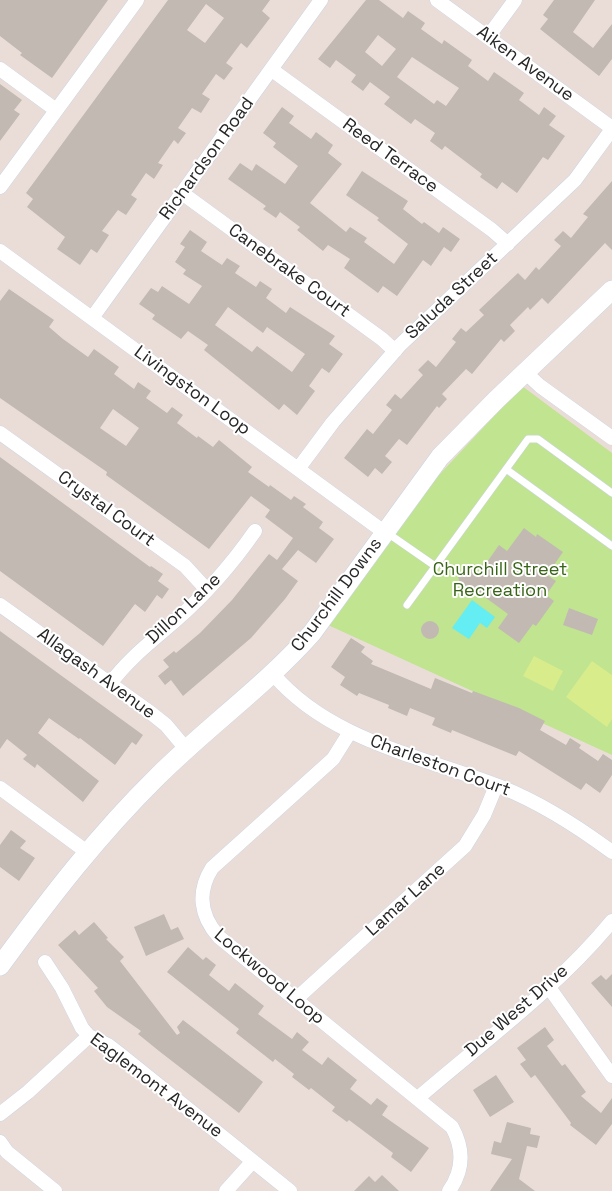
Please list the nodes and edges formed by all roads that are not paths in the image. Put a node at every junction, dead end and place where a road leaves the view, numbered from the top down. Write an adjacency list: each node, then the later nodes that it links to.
1 (137, 0): 8 (street)
2 (321, 0): 7 (street, Richardson Road)
3 (437, 0): 5 (street, Aiken Avenue)
4 (515, 0): 5 (street)
5 (488, 37): 9 (street, Aiken Avenue)
6 (0, 69): 8 (street)
7 (272, 70): 11 (street, Richardson Road); 12 (street, Reed Terrace)
8 (56, 110): 10 (street)
9 (612, 129): 12 (street, Saluda Street)
10 (0, 187)
11 (182, 193): 15 (street, Richardson Road); 16 (street, Canebrake Court)
12 (508, 244): 16 (street, Saluda Street)
13 (0, 250): 15 (street, Livingston Loop)
14 (612, 290): 17 (street, Churchill Downs)
15 (92, 318): 20 (street, Livingston Loop)
16 (394, 352): 20 (street, Saluda Street)
17 (525, 372): 19 (street); 24 (street, Churchill Downs)
18 (0, 433): 27 (street, Crystal Court)
19 (612, 438)
20 (298, 468): 24 (street, Livingston Loop)
21 (506, 469): 22 (lane); 25 (lane); 26 (lane)
22 (612, 493)
23 (255, 531): 27 (street, Dillon Lane)
24 (384, 532): 26 (lane); 30 (street, Churchill Downs)
25 (612, 546)
26 (435, 566): 29 (lane)
27 (207, 590): 31 (street, Dillon Lane)
28 (0, 605): 31 (street, Allagash Avenue)
29 (406, 605)
30 (273, 674): 32 (street, Charleston Court); 33 (street, Churchill Downs)
31 (110, 684): 33 (street, Allagash Avenue)
32 (350, 732): 34 (street, Charleston Court); 42 (street, Lockwood Loop)
33 (187, 750): 36 (street, Churchill Downs)
34 (496, 786): 37 (street, Charleston Court); 42 (street, Lamar Lane)
35 (0, 788): 36 (street)
36 (87, 852): 40 (street, Churchill Downs)
37 (612, 852)
38 (612, 921): 41 (street, Due West Drive)
39 (45, 962): 43 (street, Eaglemont Avenue)
40 (0, 966)
41 (548, 986): 44 (street); 45 (street, Due West Drive)
42 (296, 999): 45 (street, Lockwood Loop)
43 (89, 1036): 46 (street); 48 (street, Eaglemont Avenue)
44 (612, 1076)
45 (418, 1098): 52 (street, Lockwood Loop)
46 (0, 1114)
47 (0, 1142): 49 (street)
48 (253, 1161): 50 (street); 51 (street, Eaglemont Avenue)
49 (55, 1191)
50 (226, 1191)
51 (290, 1191)
52 (449, 1191)

